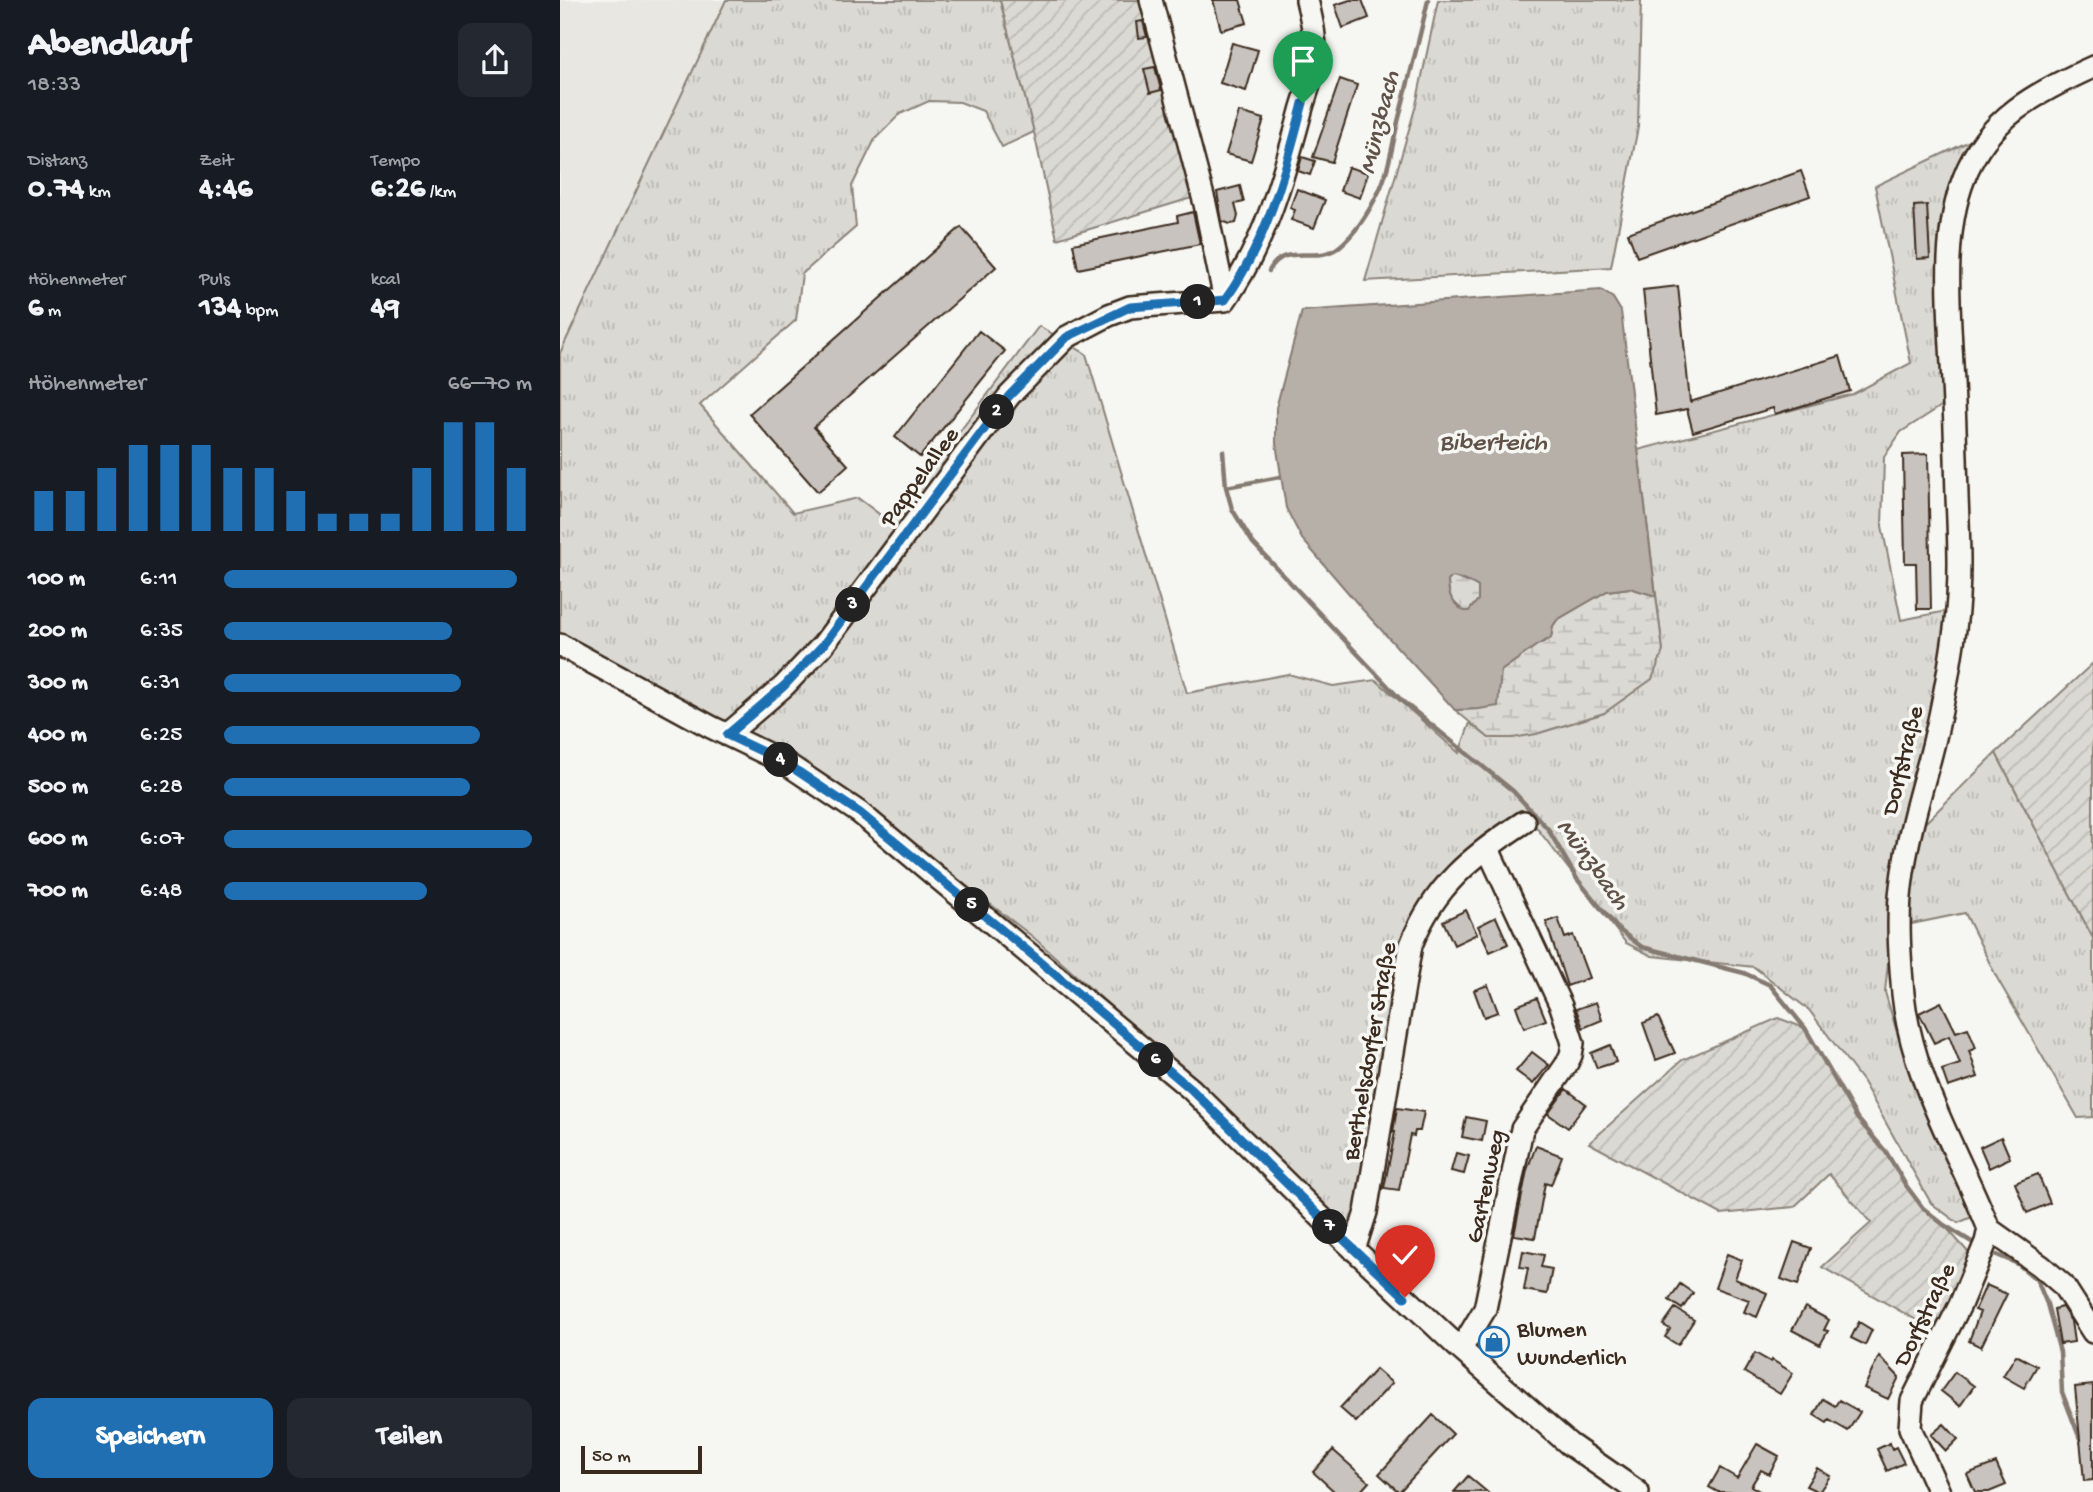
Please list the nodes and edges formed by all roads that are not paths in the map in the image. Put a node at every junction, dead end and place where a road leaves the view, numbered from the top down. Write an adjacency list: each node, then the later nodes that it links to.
1 (1151, 0): 4 (street)
2 (1307, 0): 4 (street)
3 (2093, 67): 9 (street, Dorfstraße)
4 (1225, 300): 6 (street, Pappelallee)
5 (560, 645): 6 (street)
6 (727, 735): 10 (street)
7 (1524, 822): 8 (street, Berthelsdorfer Straße)
8 (1488, 849): 10 (street, Berthelsdorfer Straße); 12 (street, Gartenweg)
9 (1984, 1244): 11 (street); 14 (street, Dorfstraße)
10 (1354, 1250): 12 (street)
11 (2093, 1332)
12 (1461, 1349): 13 (street)
13 (1638, 1492)
14 (1939, 1492)

